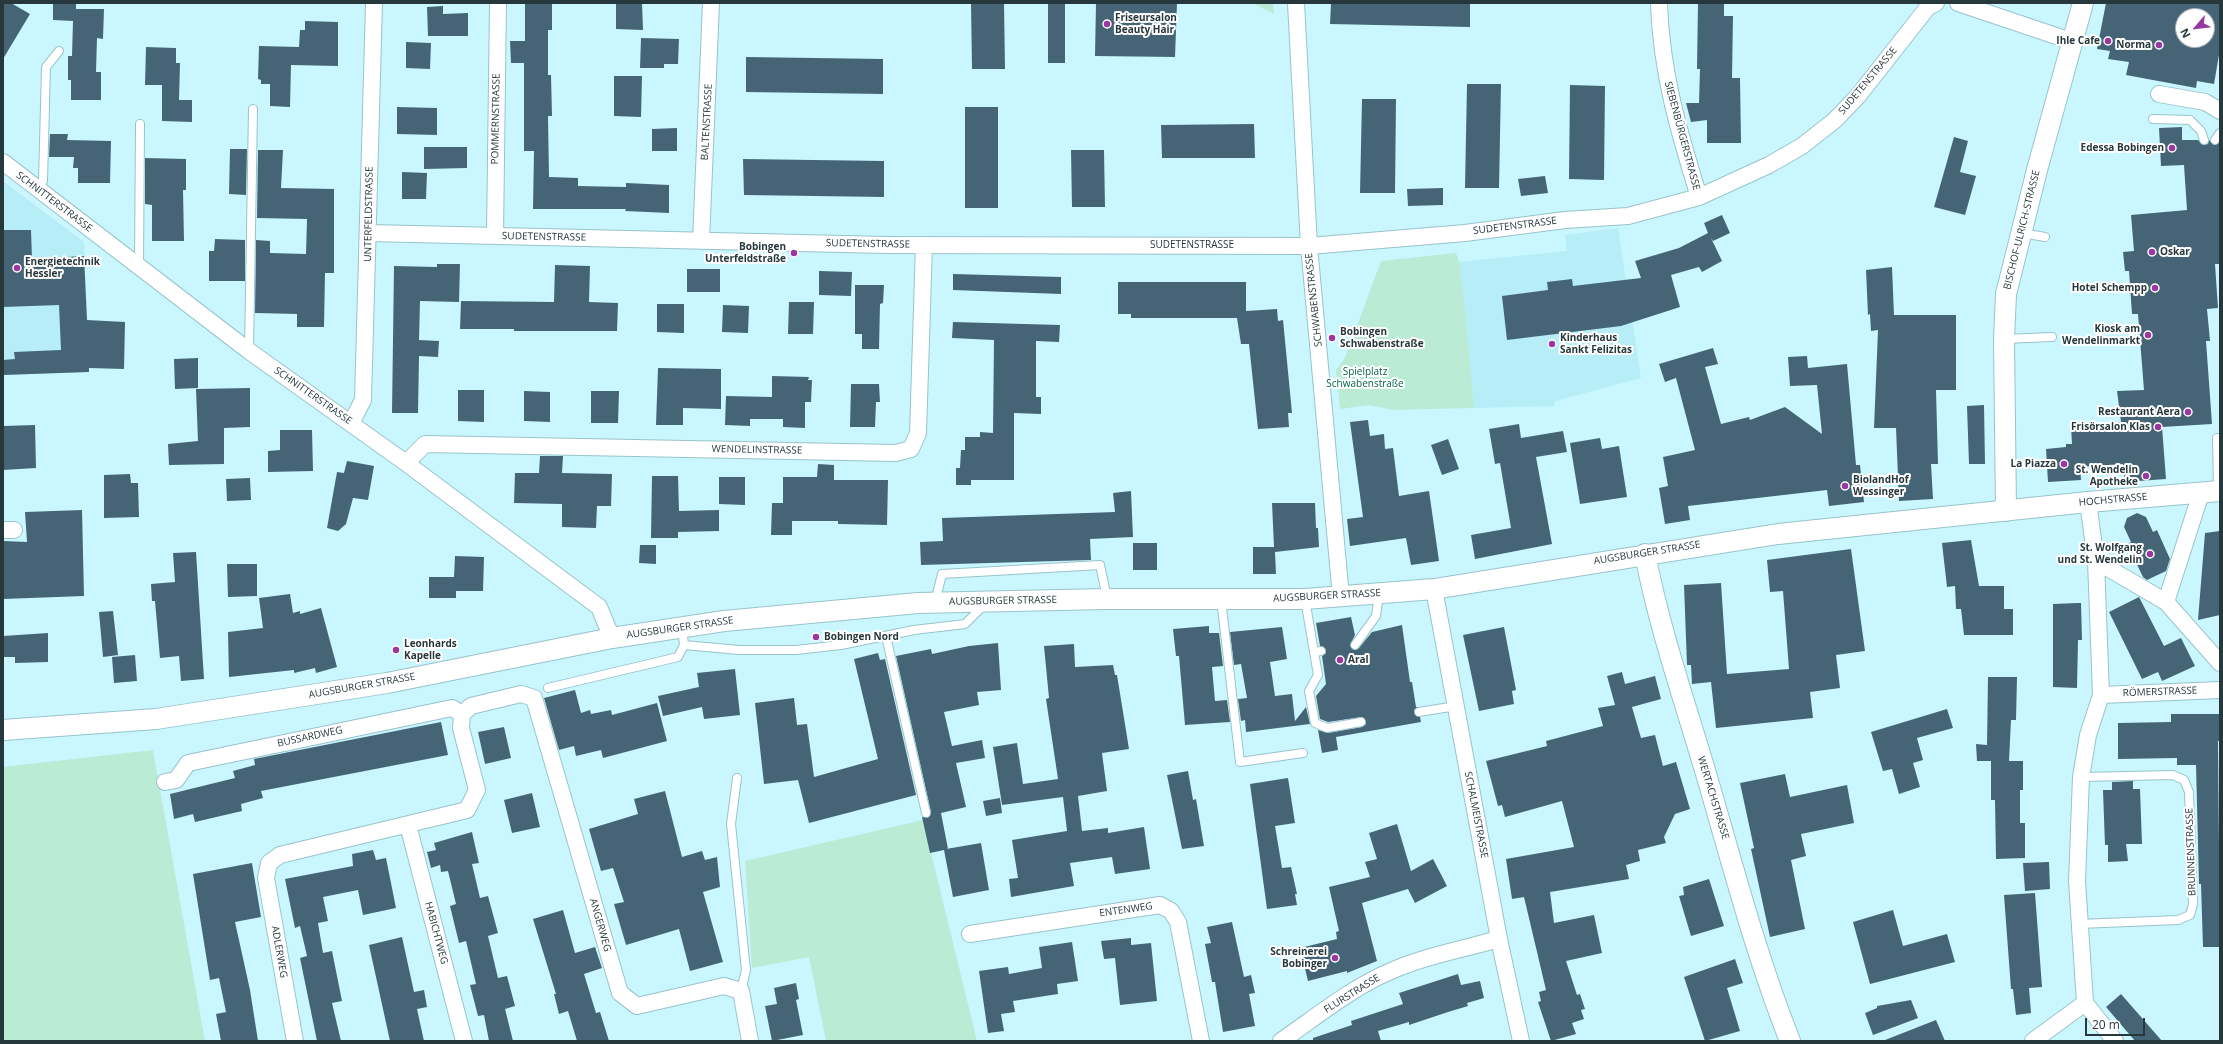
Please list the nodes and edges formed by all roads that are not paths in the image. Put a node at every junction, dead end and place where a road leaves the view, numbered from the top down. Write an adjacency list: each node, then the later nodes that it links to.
1 (374, 3): 21 (street, UNTERFELDSTRASSE)
2 (498, 3): 22 (street, POMMERNSTRASSE)
3 (711, 3): 24 (street, BALTENSTRASSE)
4 (1296, 3): 26 (street, SCHWABENSTRASSE)
5 (1659, 3): 19 (street, SIEBENBÜRGERSTRASSE)
6 (1958, 3): 9 (street)
7 (2083, 3): 9 (street, BISCHOF-ULRICH-STRASSE)
8 (1934, 4): 19 (street, SUDETENSTRASSE)
9 (2071, 41): 20 (street, BISCHOF-ULRICH-STRASSE)
10 (59, 51): 18 (lane)
11 (2159, 94): 13 (street)
12 (252, 109): 30 (lane)
13 (2220, 111)
14 (2153, 119): 16 (lane)
15 (140, 124): 27 (lane)
16 (2204, 140)
17 (3, 162): 18 (street, SCHNITTERSTRASSE)
18 (37, 190): 27 (street, SCHNITTERSTRASSE)
19 (1699, 197): 26 (street, SUDETENSTRASSE)
20 (2020, 232): 23 (lane); 29 (street, BISCHOF-ULRICH-STRASSE)
21 (369, 233): 22 (street, SUDETENSTRASSE); 31 (street, UNTERFELDSTRASSE)
22 (495, 235): 24 (street, SUDETENSTRASSE)
23 (2045, 237)
24 (701, 240): 25 (street, SUDETENSTRASSE)
25 (924, 245): 26 (street, SUDETENSTRASSE); 33 (street, WENDELINSTRASSE)
26 (1309, 246): 41 (street, SCHWABENSTRASSE)
27 (139, 266): 30 (street, SCHNITTERSTRASSE)
28 (2052, 337): 29 (lane)
29 (2004, 339): 36 (street, BISCHOF-ULRICH-STRASSE)
30 (249, 351): 31 (street, SCHNITTERSTRASSE)
31 (350, 423): 33 (street, SCHNITTERSTRASSE)
32 (2217, 438): 34 (lane)
33 (406, 463): 50 (street, SCHNITTERSTRASSE)
34 (2213, 492): 35 (street, HOCHSTRASSE); 47 (street)
35 (2088, 502): 36 (street, HOCHSTRASSE); 38 (street)
36 (2006, 511): 37 (street, AUGSBURGER STRASSE)
37 (1645, 554): 39 (street, AUGSBURGER STRASSE); 79 (street, WERTACHSTRASSE)
38 (2096, 561): 47 (street); 56 (street)
39 (1434, 589): 40 (street, AUGSBURGER STRASSE); 57 (street, SCHALMEISTRASSE)
40 (1379, 594): 41 (street, AUGSBURGER STRASSE); 52 (lane)
41 (1341, 597): 44 (street, AUGSBURGER STRASSE)
42 (1107, 599): 43 (street, AUGSBURGER STRASSE); 45 (street, AUGSBURGER STRASSE); 46 (lane)
43 (1221, 599): 44 (street, AUGSBURGER STRASSE); 62 (lane)
44 (1305, 599): 60 (lane)
45 (988, 601): 46 (street, AUGSBURGER STRASSE); 49 (lane)
46 (935, 602): 48 (street, AUGSBURGER STRASSE)
47 (2166, 602): 53 (street)
48 (682, 626): 50 (street, AUGSBURGER STRASSE); 51 (lane)
49 (886, 636): 51 (lane); 66 (lane)
50 (612, 638): 61 (street, AUGSBURGER STRASSE)
51 (684, 645): 54 (lane)
52 (1355, 645)
53 (2220, 663)
54 (548, 688)
55 (2220, 690): 56 (street, RÖMERSTRASSE)
56 (2101, 695): 63 (street)
57 (1456, 706): 58 (lane); 70 (street, SCHALMEISTRASSE)
58 (1419, 712)
59 (462, 714): 65 (street, BUSSARDWEG); 67 (street); 71 (street, ANGERWEG)
60 (1361, 722)
61 (3, 730)
62 (1303, 753)
63 (2081, 777): 68 (street); 68 (lane, BRUNNENSTRASSE)
64 (737, 778): 71 (lane)
65 (165, 782)
66 (926, 813)
67 (408, 825): 73 (street, ADLERWEG); 74 (street, HABICHTWEG)
68 (2079, 924): 72 (street)
69 (970, 934): 76 (street, ENTENWEG)
70 (1499, 940): 77 (street, FLURSTRASSE); 78 (street, SCHALMEISTRASSE)
71 (742, 991): 75 (street)
72 (2085, 1003): 80 (street); 81 (street)
73 (295, 1041)
74 (464, 1041)
75 (750, 1041)
76 (1202, 1041)
77 (1280, 1041)
78 (1521, 1041)
79 (1790, 1041)
80 (2033, 1041)
81 (2115, 1041)

